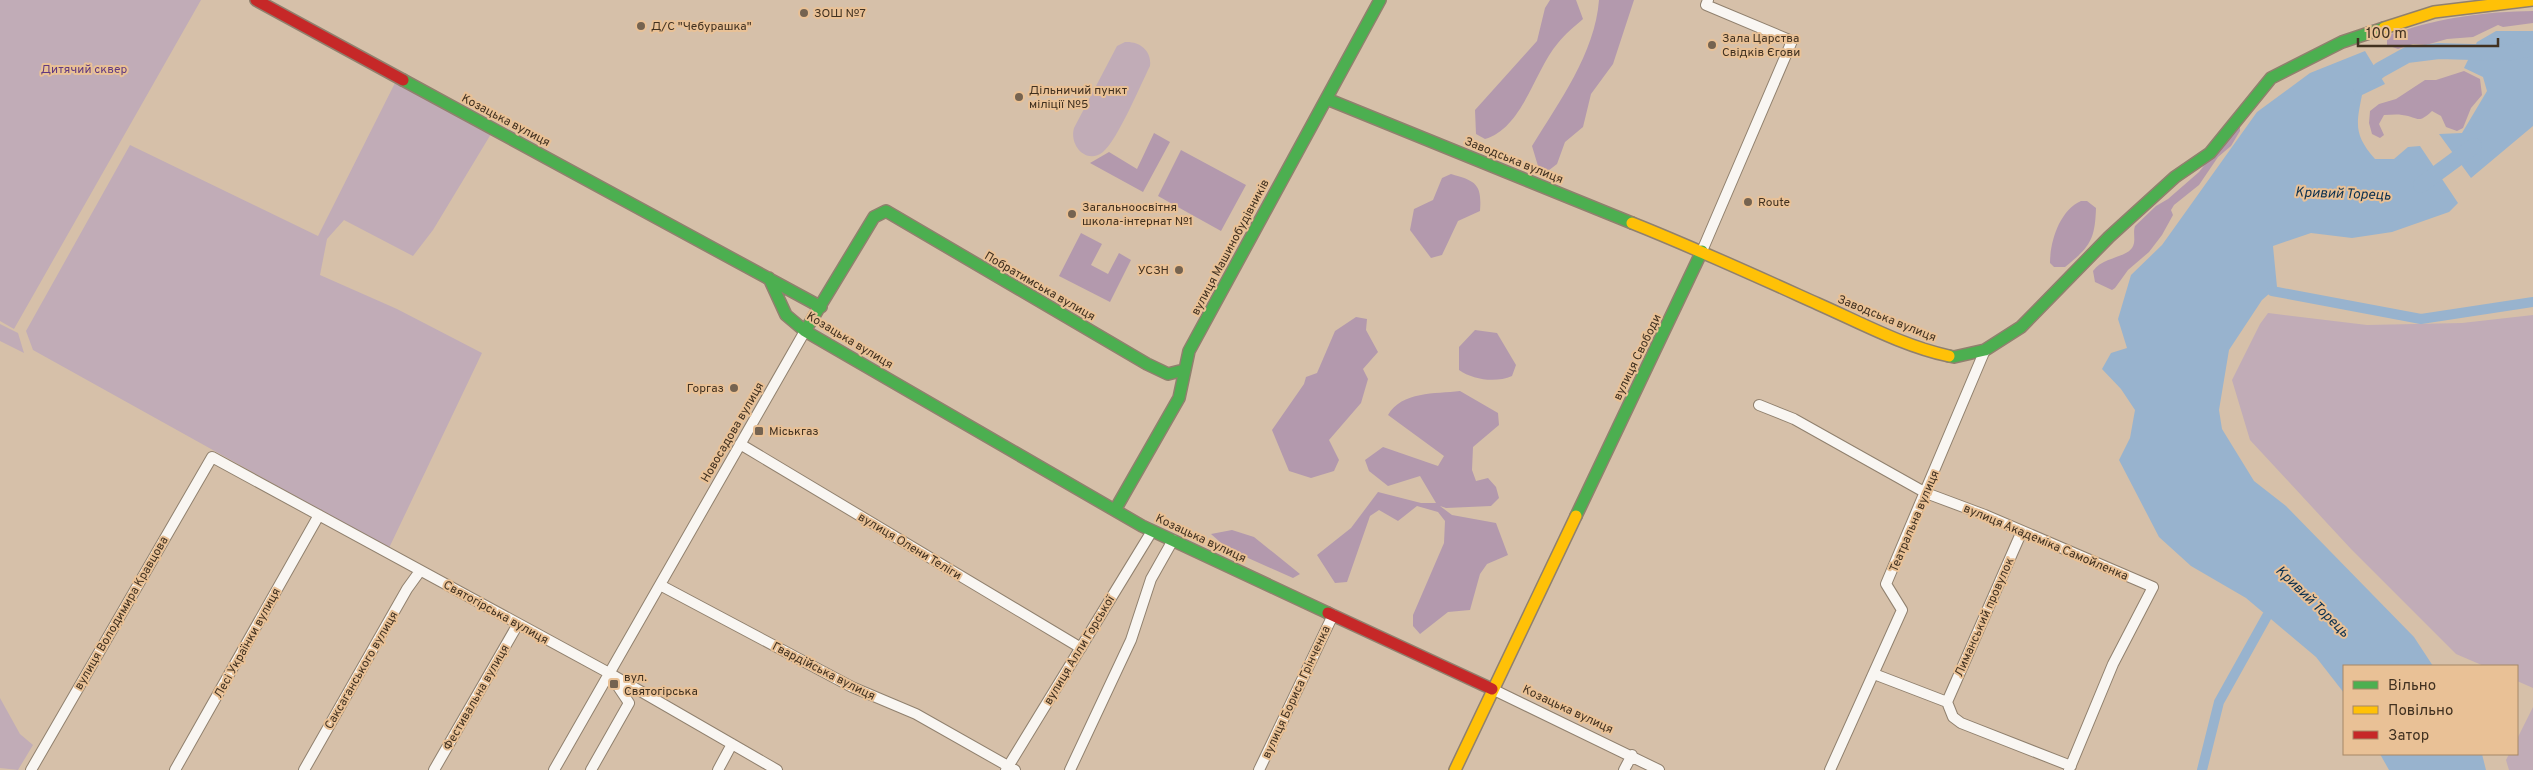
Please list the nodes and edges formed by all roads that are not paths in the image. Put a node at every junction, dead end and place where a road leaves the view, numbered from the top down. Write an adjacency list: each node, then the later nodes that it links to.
1 (256, 0): 8 (street, Козацька вулиця)
2 (1380, 0): 5 (street, вулиця Машинобудівників)
3 (1708, 0): 7 (street, вулиця Свободи)
4 (2533, 0): 11 (street, Заводська вулиця)
5 (1326, 99): 7 (street, Заводська вулиця); 12 (street, вулиця Машинобудівників)
6 (886, 211): 9 (street, Новосадова вулиця); 12 (street, Побратимська вулиця)
7 (1702, 251): 11 (street, Заводська вулиця); 29 (street, вулиця Свободи)
8 (770, 278): 9 (street, Козацька вулиця); 10 (street, Козацька вулиця)
9 (821, 307): 10 (street, Новосадова вулиця)
10 (805, 331): 14 (street, Новосадова вулиця); 17 (street, Козацька вулиця)
11 (1986, 350): 16 (street, Театральна вулиця)
12 (1184, 370): 17 (street, вулиця Машинобудівників)
13 (1759, 405): 16 (street, вулиця Академіка Самойленка)
14 (740, 444): 23 (street, Новосадова вулиця); 26 (street, вулиця Олени Теліги)
15 (212, 457): 18 (street, Святогірська вулиця); 35 (street, вулиця Володимира Кравцова)
16 (1926, 493): 20 (street, вулиця Академіка Самойленка); 28 (street, Театральна вулиця)
17 (1115, 510): 19 (street, Козацька вулиця)
18 (319, 515): 22 (street, Святогірська вулиця); 36 (street, Лесі Українки вулиця)
19 (1152, 531): 21 (street, Козацька вулиця); 26 (street, вулиця Алли Горської)
20 (2022, 531): 30 (street, Лиманський провулок); 33 (street, вулиця Академіка Самойленка)
21 (1173, 540): 24 (street, Козацька вулиця); 43 (street)
22 (420, 570): 25 (street, Святогірська вулиця); 37 (street, Саксаганського вулиця)
23 (660, 585): 27 (street, Новосадова вулиця); 34 (street, Гвардійська вулиця)
24 (1333, 614): 29 (street, Козацька вулиця); 44 (street, вулиця Бориса Грінченка)
25 (518, 624): 27 (street, Святогірська вулиця); 38 (street, Фестивальна вулиця)
26 (1081, 648): 34 (street, вулиця Алли Горської)
27 (610, 673): 31 (street, Святогірська вулиця); 39 (street, Новосадова вулиця); 40 (street)
28 (1874, 674): 30 (street); 48 (street, Театральна вулиця)
29 (1492, 689): 32 (street, Козацька вулиця); 45 (street, вулиця Свободи)
30 (1947, 702): 33 (street)
31 (732, 744): 41 (street); 42 (street, Святогірська вулиця)
32 (1632, 755): 46 (street); 47 (street, Козацька вулиця)
33 (2070, 768)
34 (1009, 769)
35 (31, 770)
36 (175, 770)
37 (304, 770)
38 (434, 770)
39 (554, 770)
40 (591, 770)
41 (718, 770)
42 (777, 770)
43 (1070, 770)
44 (1259, 770)
45 (1455, 770)
46 (1624, 770)
47 (1659, 770)
48 (1830, 770)

